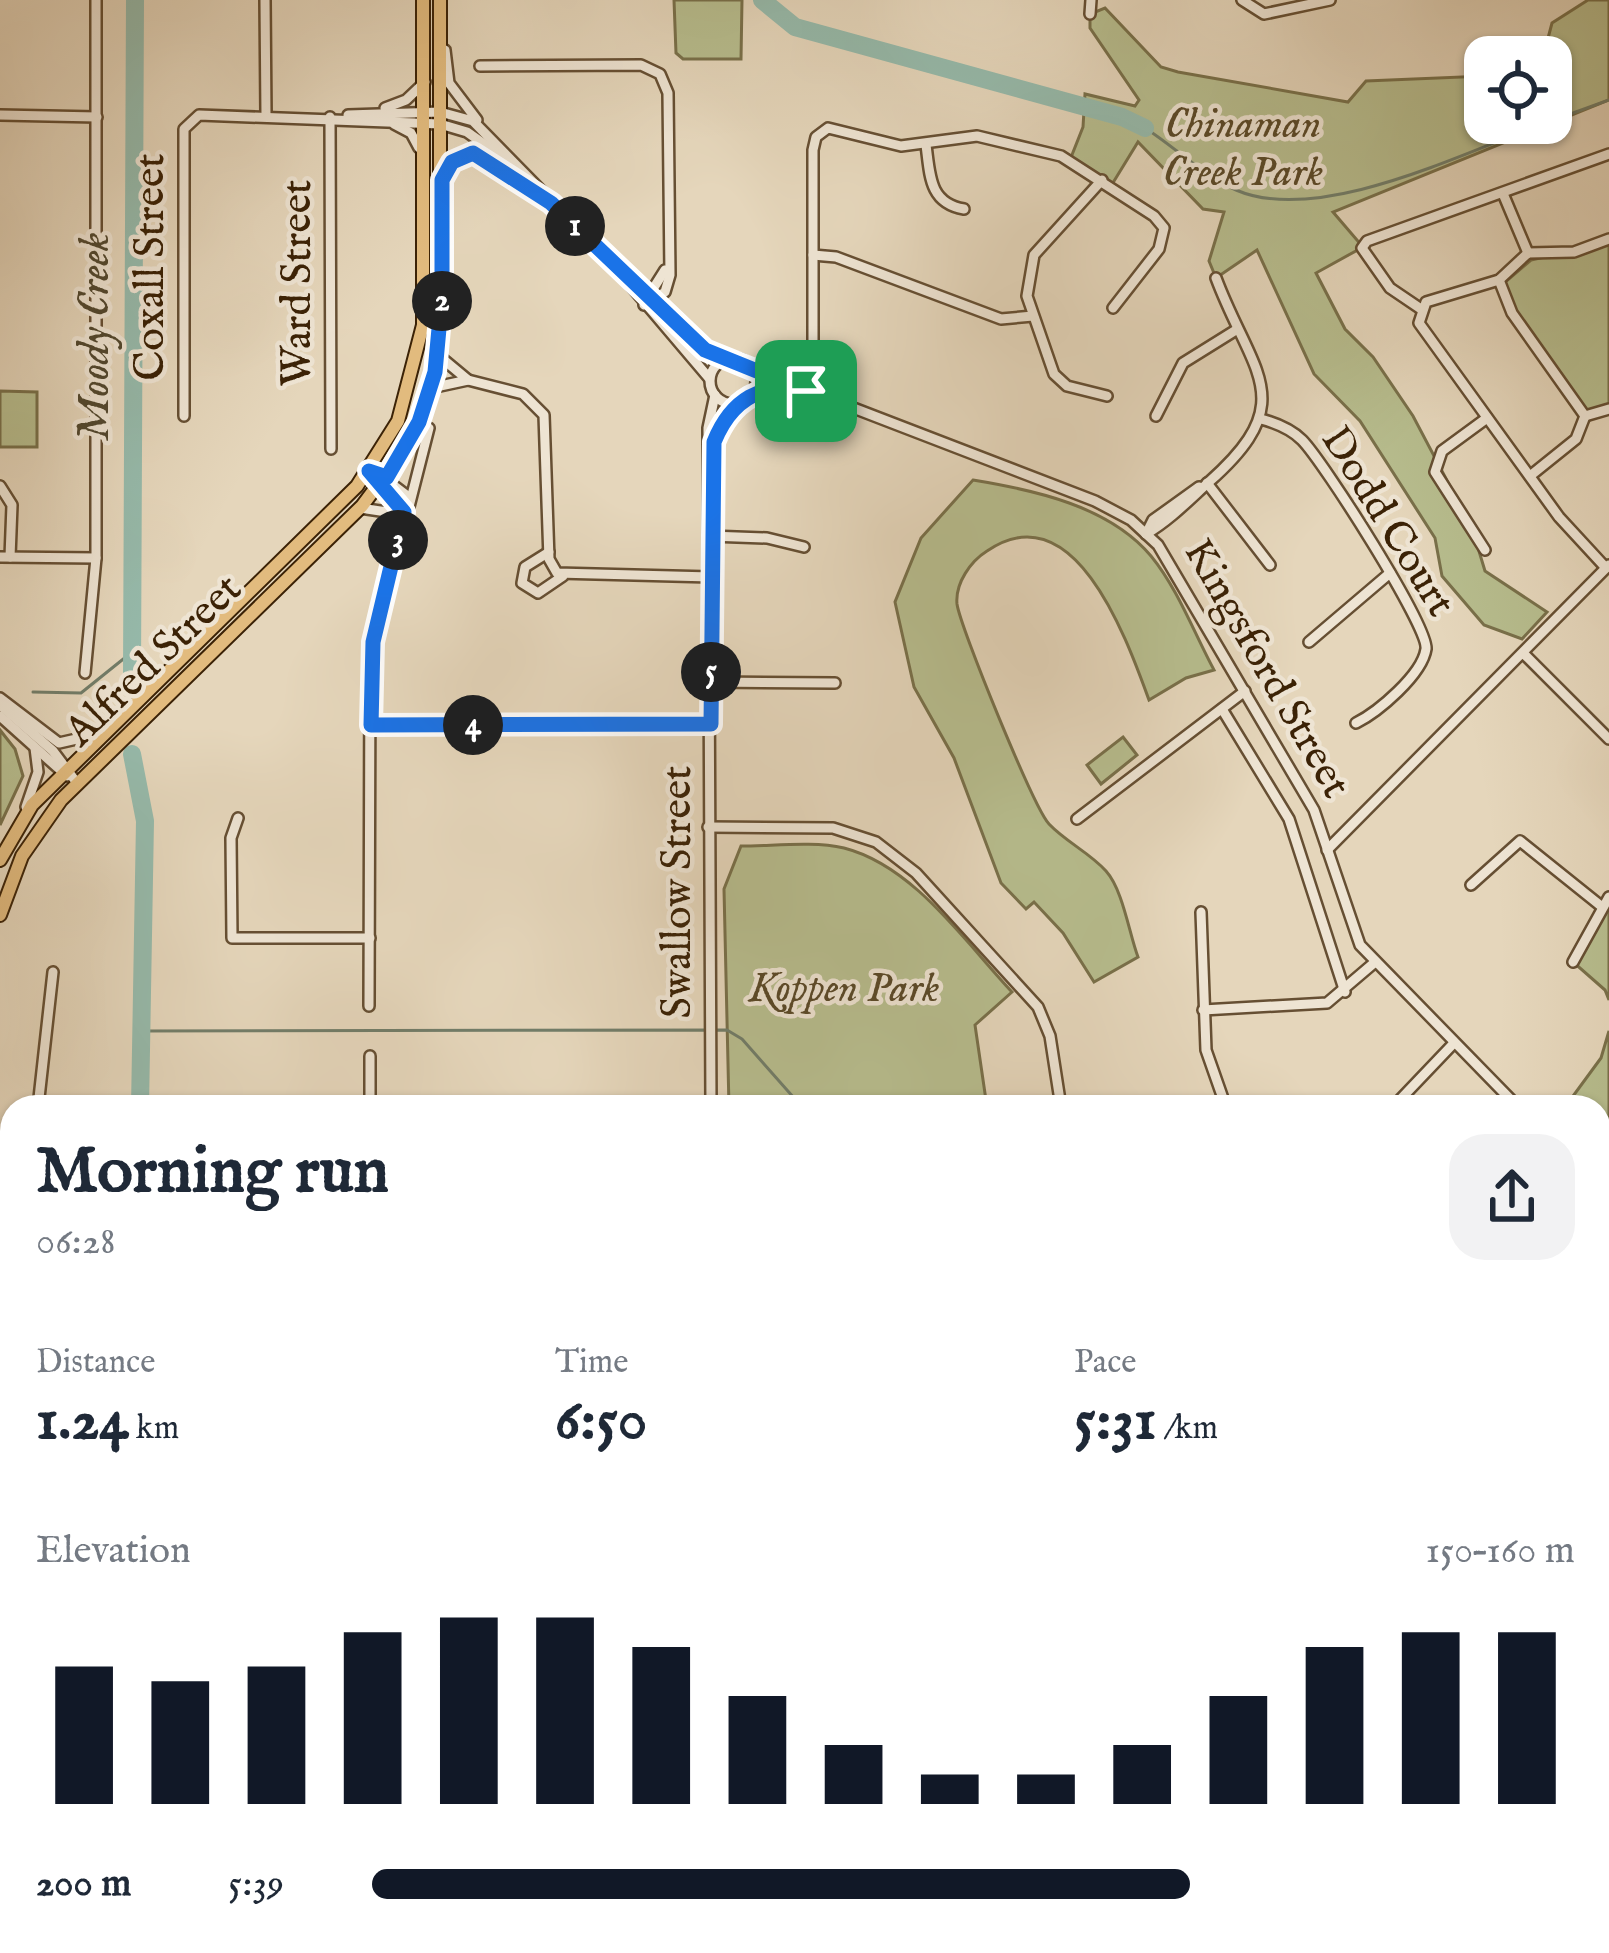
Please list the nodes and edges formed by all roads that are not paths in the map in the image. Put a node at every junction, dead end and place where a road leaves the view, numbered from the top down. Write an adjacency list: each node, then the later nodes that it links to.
1 (96, 0): 14 (street)
2 (265, 0): 12 (street)
3 (423, 0): 10 (main road, Alfred Street)
4 (1091, 0): 8 (street)
5 (1330, 0): 7 (street)
6 (440, 2): 17 (main road, Alfred Street); 19 (street)
7 (1245, 4)
8 (1090, 14)
9 (480, 66): 34 (street)
10 (425, 82): 11 (street); 16 (main road, Alfred Street)
11 (368, 112): 15 (street); 16 (street)
12 (266, 115): 15 (street); 51 (street, Coxall Street)
13 (0, 116): 14 (street)
14 (97, 117): 74 (street)
15 (331, 117): 18 (street); 57 (street, Ward Street)
16 (424, 118): 17 (street); 18 (street); 23 (main road, Alfred Street)
17 (440, 118): 19 (street); 22 (street); 24 (main road, Alfred Street)
18 (387, 122): 23 (street)
19 (486, 131): 22 (street)
20 (926, 145): 25 (street); 28 (street); 31 (street)
21 (1609, 154): 26 (street)
22 (512, 164): 27 (street)
23 (426, 177): 59 (main road, Alfred Street)
24 (442, 180): 27 (street); 39 (main road, Alfred Street)
25 (1102, 180): 35 (street); 37 (street)
26 (1504, 196): 30 (street); 36 (street)
27 (551, 203): 34 (street)
28 (964, 209)
29 (1609, 239): 30 (street)
30 (1528, 254): 33 (street)
31 (813, 255): 37 (street); 45 (street)
32 (1216, 278): 38 (street)
33 (1499, 280): 36 (street); 53 (street)
34 (649, 301): 40 (street); 43 (street)
35 (1113, 308)
36 (1421, 308): 54 (street)
37 (1033, 316): 47 (street)
38 (1236, 330): 52 (street); 55 (street)
39 (438, 355): 42 (street); 44 (main road, Alfred Street)
40 (727, 359): 41 (street); 43 (street)
41 (752, 369): 45 (street, Kingsford Street); 48 (street)
42 (468, 380): 44 (street); 72 (street)
43 (710, 380): 46 (street)
44 (431, 388): 61 (main road, Alfred Street)
45 (806, 391): 48 (street, Kingsford Street); 68 (street, Kingsford Street)
46 (715, 395): 49 (street); 58 (street, Swallow Street)
47 (1107, 396)
48 (749, 397): 49 (street)
49 (736, 404): 58 (street, Swallow Street)
50 (1609, 409): 53 (street)
51 (184, 416)
52 (1156, 416)
53 (1585, 416): 60 (street)
54 (1487, 418): 60 (street); 71 (street)
55 (1261, 419): 62 (street); 77 (street, Dodd Court)
56 (428, 428): 64 (street)
57 (331, 449)
58 (710, 460): 69 (street, Swallow Street)
59 (369, 471): 61 (street); 92 (main road, Alfred Street)
60 (1530, 476): 76 (street)
61 (384, 481): 64 (street); 65 (main road, Alfred Street); 66 (street)
62 (1207, 483): 68 (street); 75 (street)
63 (0, 486): 73 (street)
64 (409, 497): 66 (street)
65 (360, 508): 67 (street); 96 (main road, Alfred Street)
66 (404, 512): 67 (street)
67 (401, 525): 91 (street)
68 (1146, 534): 85 (street, Kingsford Street)
69 (710, 536): 70 (street); 79 (street, Swallow Street)
70 (804, 547)
71 (1486, 550)
72 (549, 552): 78 (street); 78 (street)
73 (5, 557): 74 (street)
74 (96, 558): 82 (street)
75 (1270, 566)
76 (1607, 567): 81 (street)
77 (1390, 573): 80 (street); 89 (street, Dodd Court)
78 (563, 576): 79 (street)
79 (711, 578): 83 (street, Swallow Street)
80 (1309, 641)
81 (1525, 655): 93 (street); 101 (street)
82 (85, 673)
83 (711, 682): 84 (street); 90 (street, Swallow Street)
84 (835, 683)
85 (1245, 691): 87 (street); 101 (street, Kingsford Street)
86 (0, 702): 92 (street); 95 (street)
87 (1222, 709): 99 (street); 111 (street, Kingsford Street)
88 (0, 716): 94 (street)
89 (1355, 722)
90 (711, 724): 91 (street); 100 (street, Swallow Street)
91 (371, 725): 107 (street)
92 (106, 732): 95 (main road, Alfred Street)
93 (1608, 735)
94 (34, 746): 95 (street); 97 (street)
95 (65, 770): 96 (street); 97 (main road, Alfred Street)
96 (77, 782): 106 (main road, Alfred Street)
97 (22, 818): 102 (main road, Alfred Street)
98 (238, 818): 107 (street)
99 (1077, 819)
100 (708, 827): 118 (street, Swallow Street); 119 (street)
101 (1327, 850): 109 (street, Kingsford Street)
102 (0, 860)
103 (1471, 885): 104 (street)
104 (1605, 901): 108 (street)
105 (1201, 912): 113 (street)
106 (0, 915)
107 (370, 938): 112 (street)
108 (1573, 962)
109 (1374, 963): 111 (street); 114 (street, Kingsford Street)
110 (53, 972): 116 (street)
111 (1345, 992): 113 (street)
112 (369, 1006)
113 (1203, 1010): 120 (street)
114 (1454, 1043): 121 (street); 122 (street, Kingsford Street)
115 (370, 1056): 117 (street)
116 (39, 1095)
117 (370, 1095)
118 (711, 1095)
119 (1059, 1095)
120 (1221, 1095)
121 (1404, 1095)
122 (1506, 1095)

